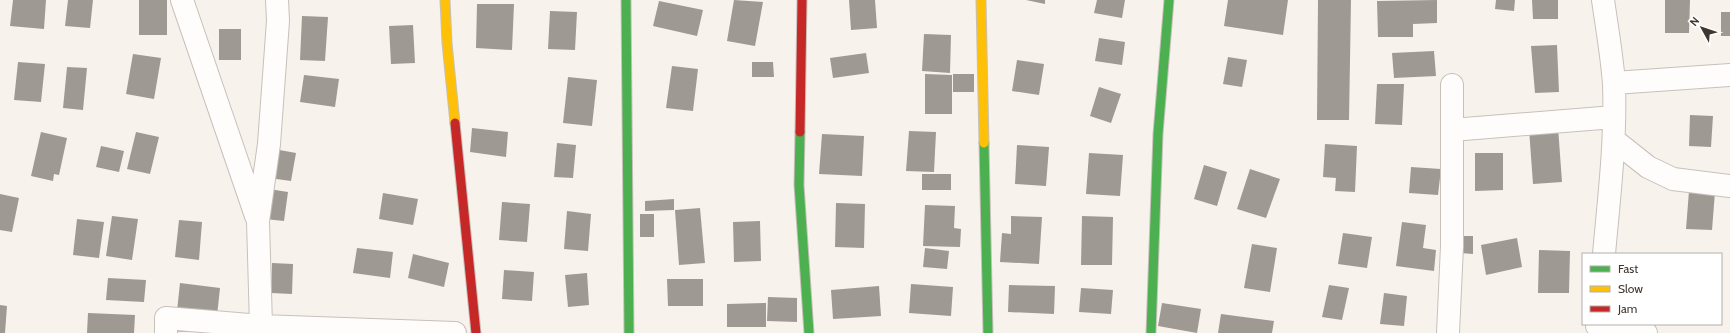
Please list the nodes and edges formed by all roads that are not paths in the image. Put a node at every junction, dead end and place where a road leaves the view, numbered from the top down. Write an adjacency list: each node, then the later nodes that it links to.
1 (182, 0): 16 (street)
2 (277, 0): 16 (street)
3 (445, 0): 23 (street)
4 (626, 0): 24 (street)
5 (802, 0): 25 (street)
6 (981, 0): 26 (street)
7 (1169, 0): 27 (street)
8 (1603, 0): 10 (street)
9 (1730, 75): 10 (street)
10 (1614, 83): 12 (street)
11 (1452, 85): 13 (street)
12 (1614, 117): 13 (street); 14 (street)
13 (1452, 130): 28 (street)
14 (1614, 140): 15 (street); 17 (street)
15 (1730, 186)
16 (258, 221): 18 (street)
17 (1604, 253)
18 (261, 326): 20 (street); 21 (street)
19 (1598, 328): 29 (street)
20 (333, 331): 22 (street)
21 (166, 333)
22 (455, 333)
23 (476, 333)
24 (629, 333)
25 (808, 333)
26 (988, 333)
27 (1151, 333)
28 (1448, 333)
29 (1646, 333)

